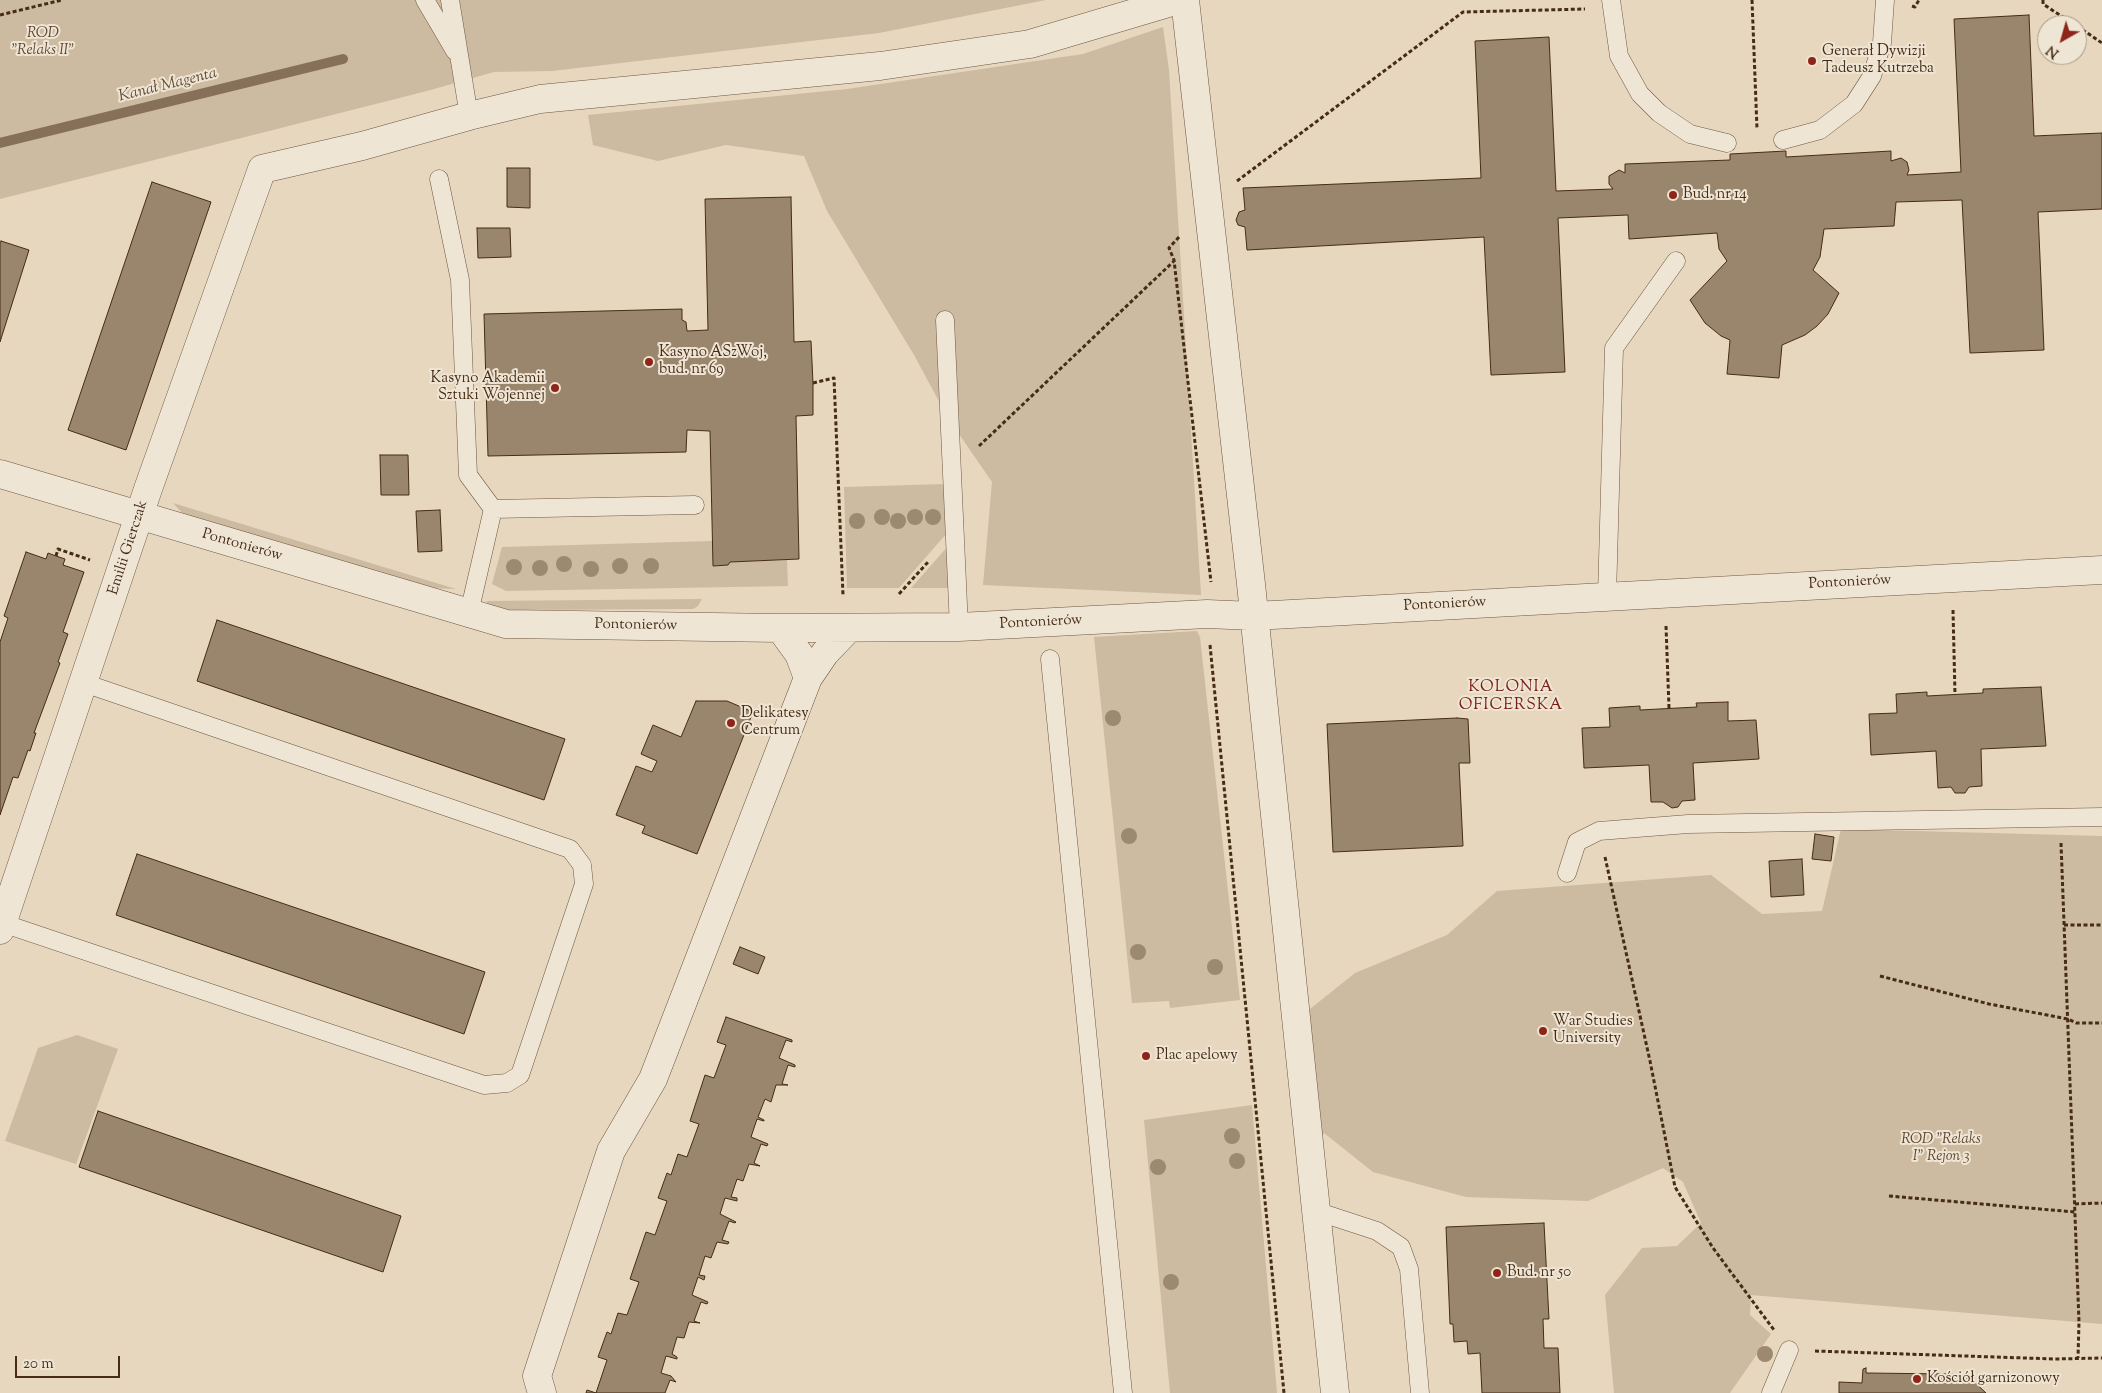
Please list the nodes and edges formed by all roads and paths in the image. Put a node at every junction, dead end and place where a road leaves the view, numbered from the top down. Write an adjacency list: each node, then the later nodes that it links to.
1 (62, 0): 10 (path)
2 (425, 0): 14 (lane)
3 (450, 0): 14 (lane)
4 (1178, 0): 15 (street)
5 (1185, 0): 20 (street)
6 (1752, 0): 16 (path)
7 (1885, 0): 17 (lane)
8 (2043, 0): 11 (path)
9 (1612, 4): 18 (lane); 20 (path)
10 (0, 15)
11 (2060, 15)
12 (2087, 33): 13 (path)
13 (2102, 43)
14 (460, 60): 15 (lane)
15 (469, 116): 29 (street, Emilii Gierczak)
16 (1757, 132)
17 (1783, 140)
18 (1727, 143)
19 (439, 179): 28 (lane)
20 (1208, 203): 21 (path); 41 (street)
21 (1174, 260): 25 (path); 40 (path)
22 (1676, 261): 38 (lane)
23 (945, 320): 25 (lane)
24 (812, 383): 34 (path)
25 (952, 472): 42 (lane)
26 (0, 474): 29 (street, Pontonierów)
27 (695, 505): 28 (lane)
28 (493, 508): 39 (lane)
29 (140, 516): 39 (street, Pontonierów); 47 (street, Emilii Gierczak)
30 (2102, 570): 31 (street, Pontonierów)
31 (1952, 578): 32 (street, Pontonierów); 48 (path)
32 (1664, 593): 38 (street, Pontonierów); 49 (path)
33 (834, 595): 34 (path)
34 (843, 595): 35 (path)
35 (853, 595)
36 (890, 595): 37 (path)
37 (909, 595)
38 (1607, 596): 41 (street, Pontonierów)
39 (469, 613): 43 (street, Pontonierów)
40 (1207, 614): 41 (street, Pontonierów); 42 (street, Pontonierów); 70 (path)
41 (1254, 616): 64 (street)
42 (959, 627): 44 (street, Pontonierów)
43 (780, 628): 44 (street, Pontonierów); 46 (street)
44 (849, 628): 46 (street)
45 (1050, 659): 69 (lane)
46 (808, 678): 68 (street)
47 (84, 684): 56 (street, Emilii Gierczak); 56 (lane)
48 (1955, 695)
49 (1669, 708)
50 (2102, 817): 51 (lane)
51 (1599, 831): 53 (lane); 65 (path)
52 (2061, 836): 54 (path)
53 (1567, 873)
54 (2064, 925): 55 (path); 58 (path)
55 (2102, 925)
56 (1, 926)
57 (1880, 976): 58 (path)
58 (2068, 1019): 59 (path); 62 (path)
59 (2102, 1023)
60 (1889, 1196): 63 (path)
61 (2102, 1203): 62 (path)
62 (2075, 1204): 63 (path)
63 (2075, 1212): 66 (path)
64 (1317, 1218): 71 (street); 72 (lane)
65 (1789, 1350): 66 (path); 73 (lane)
66 (2078, 1358): 67 (path)
67 (2102, 1358)
68 (542, 1393)
69 (1123, 1393)
70 (1284, 1393)
71 (1335, 1393)
72 (1420, 1393)
73 (1771, 1393)

